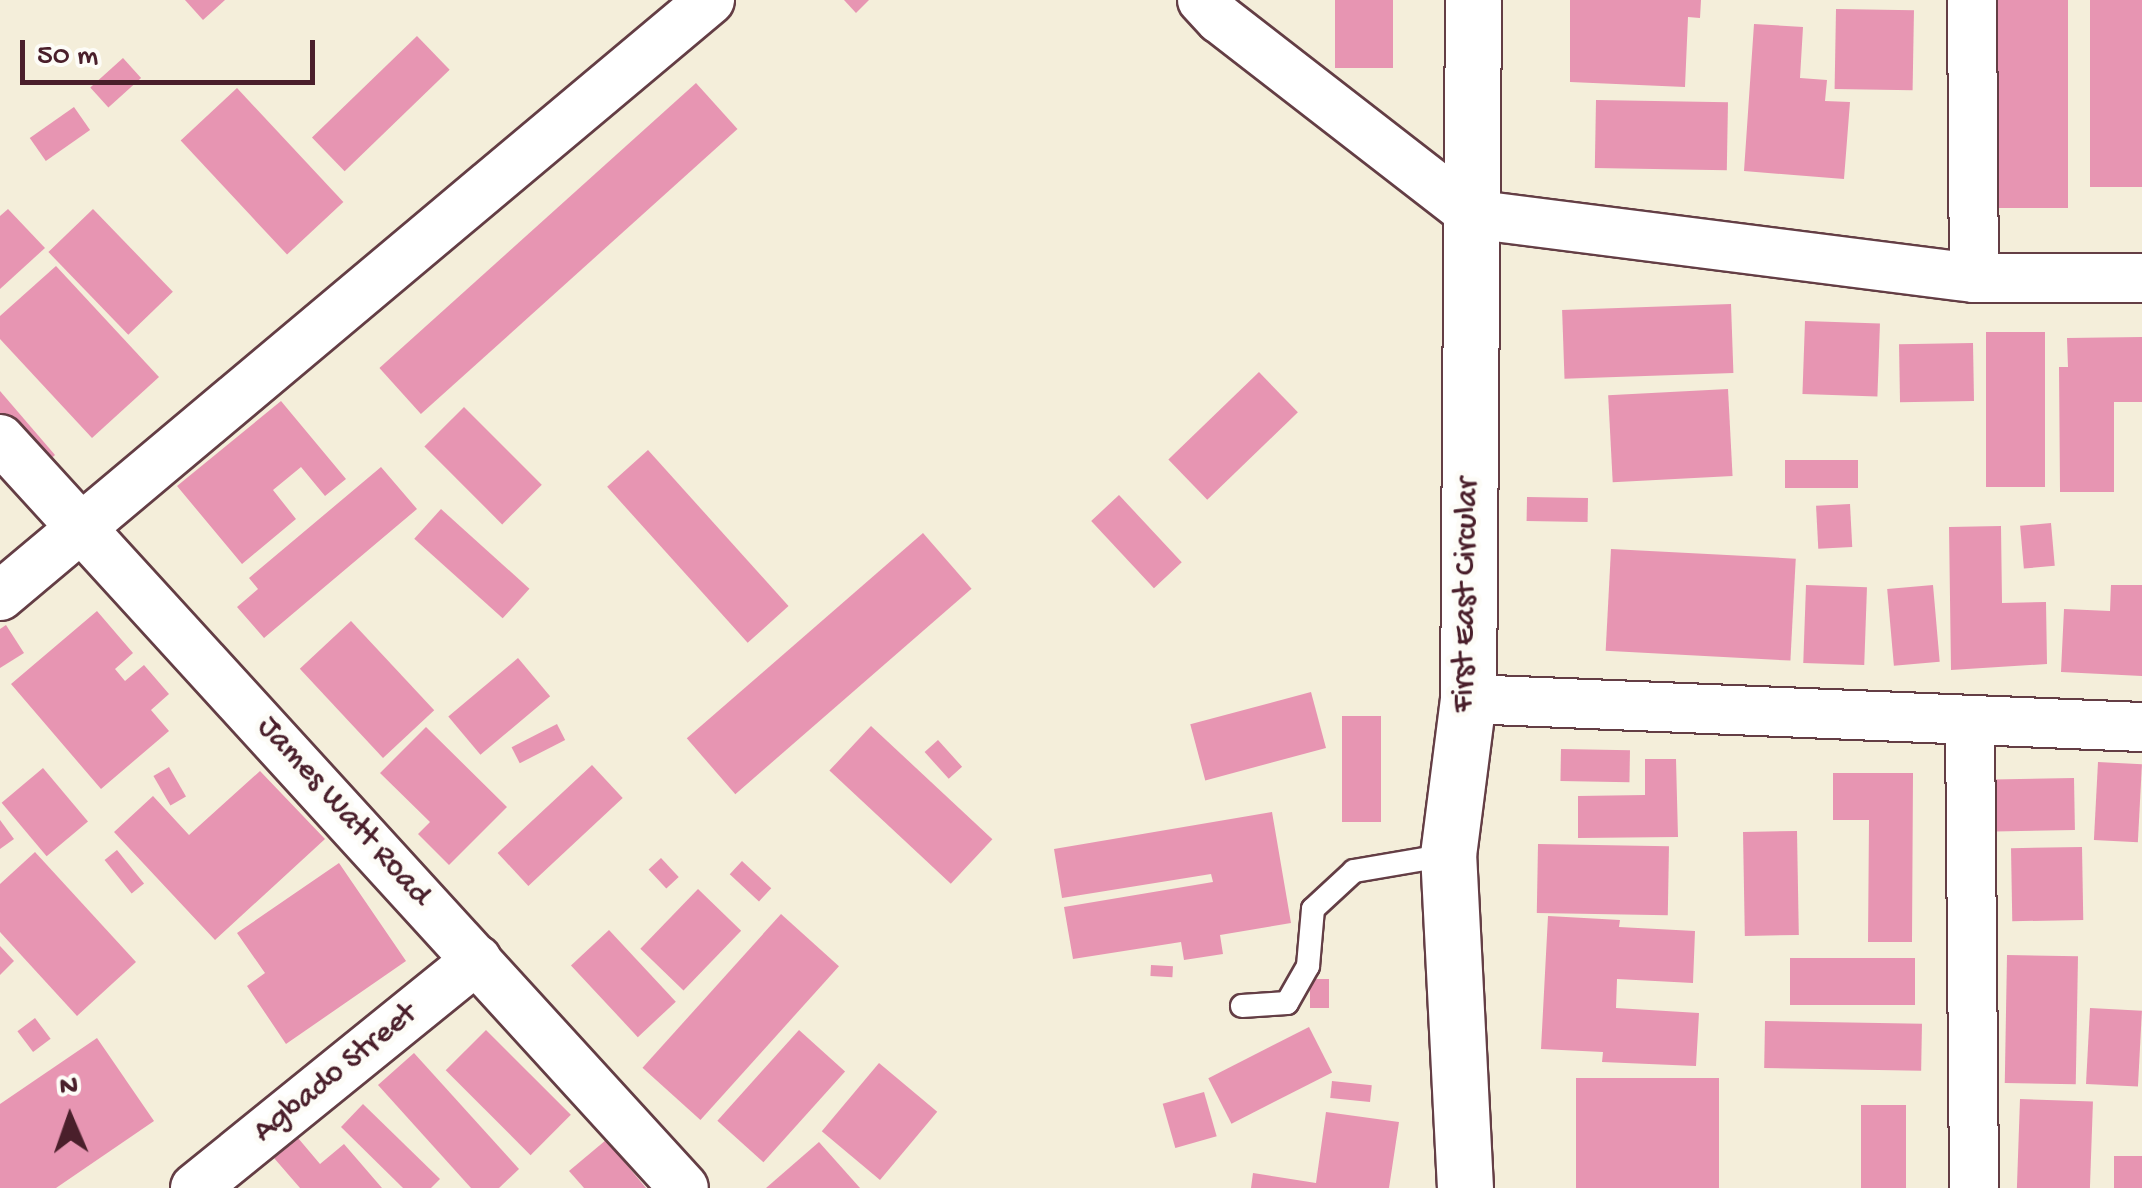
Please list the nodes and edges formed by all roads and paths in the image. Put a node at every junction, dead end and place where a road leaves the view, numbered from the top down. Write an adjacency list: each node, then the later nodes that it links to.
1 (710, 0): 9 (street)
2 (1202, 0): 5 (street)
3 (1472, 0): 5 (street, First East Circular)
4 (1972, 0): 6 (street)
5 (1471, 214): 6 (street); 11 (street, First East Circular)
6 (1974, 278): 7 (street)
7 (2142, 278)
8 (0, 439): 9 (street, James Watt Road)
9 (85, 528): 10 (street); 15 (street, James Watt Road)
10 (0, 596)
11 (1468, 699): 12 (street); 14 (street, First East Circular)
12 (1970, 722): 13 (street); 20 (street)
13 (2142, 728)
14 (1448, 855): 16 (lane); 19 (street, First East Circular)
15 (477, 960): 17 (street, Agbado Street); 18 (street, James Watt Road)
16 (1242, 1006)
17 (194, 1188)
18 (684, 1188)
19 (1465, 1188)
20 (1974, 1188)

